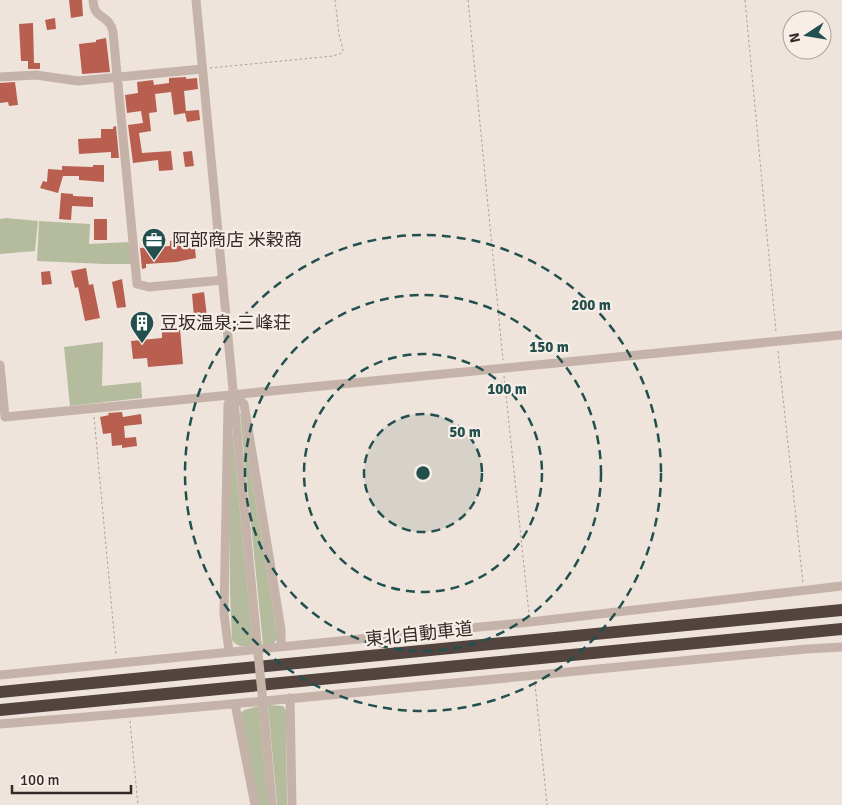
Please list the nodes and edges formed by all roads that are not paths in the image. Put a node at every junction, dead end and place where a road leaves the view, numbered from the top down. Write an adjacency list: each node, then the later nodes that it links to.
1 (93, 0): 5 (street)
2 (196, 0): 3 (street)
3 (202, 69): 5 (street); 6 (street)
4 (0, 77): 5 (street)
5 (118, 77): 6 (street)
6 (223, 280): 9 (street)
7 (842, 335): 9 (street)
8 (0, 366): 9 (street)
9 (233, 395): 13 (street); 15 (street); 23 (street, bridge)
10 (842, 586): 13 (street)
11 (842, 610): 17 (highway, 東北自動車道)
12 (842, 629): 20 (highway, 東北自動車道)
13 (281, 646): 15 (street)
14 (842, 647): 18 (street)
15 (229, 651): 16 (street)
16 (0, 675)
17 (0, 692)
18 (290, 698): 19 (street); 24 (street)
19 (235, 704): 21 (street); 22 (street)
20 (0, 710)
21 (0, 724)
22 (255, 805)
23 (272, 805)
24 (292, 805)

